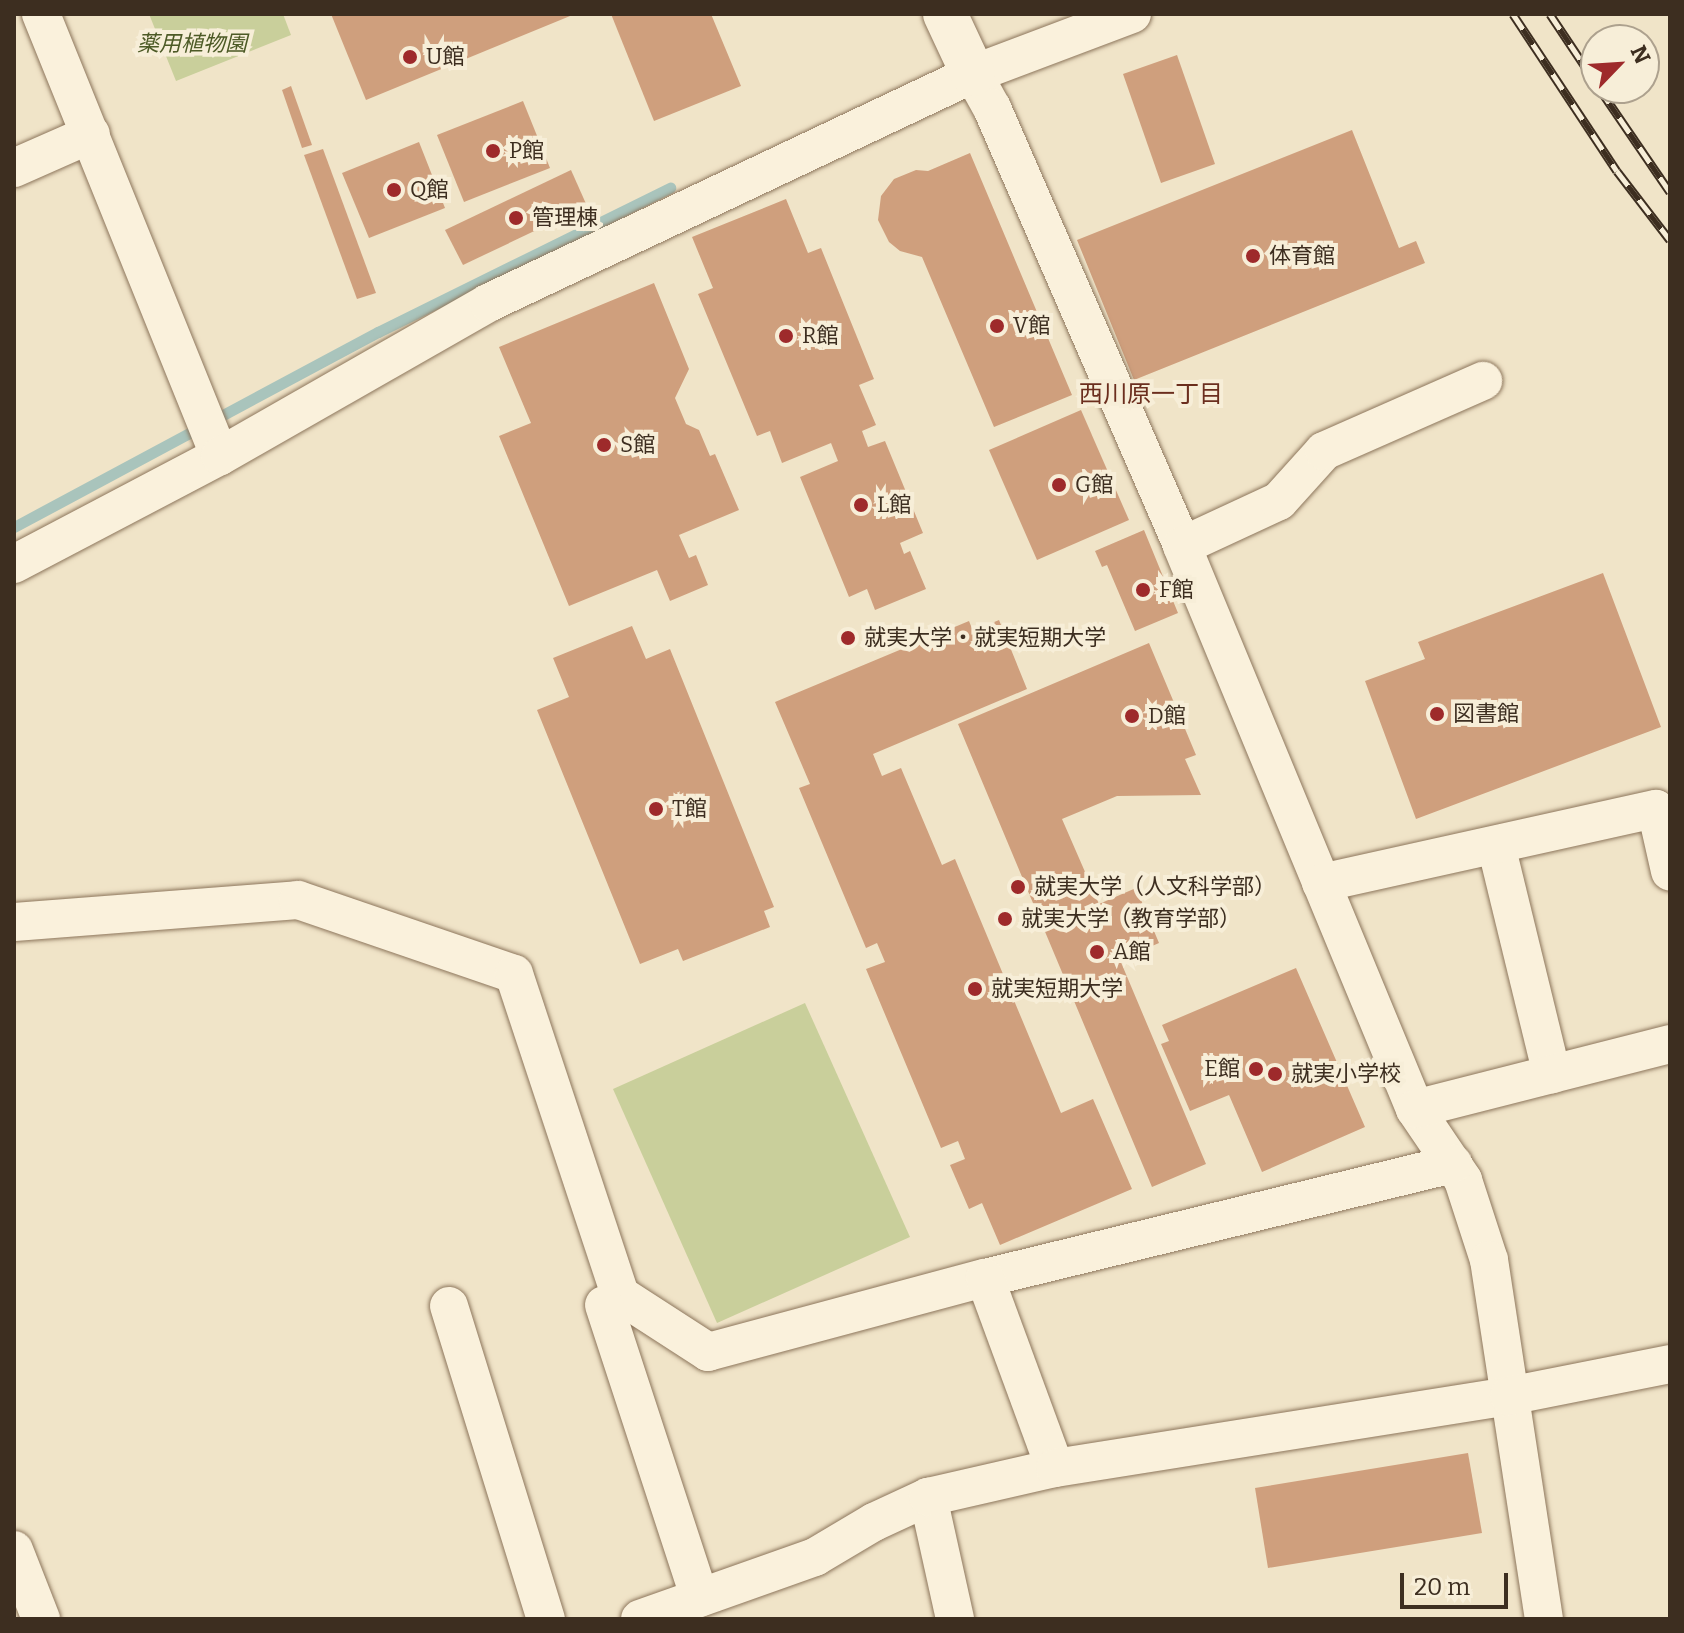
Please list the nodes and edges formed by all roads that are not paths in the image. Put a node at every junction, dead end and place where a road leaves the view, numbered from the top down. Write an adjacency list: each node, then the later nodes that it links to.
1 (41, 14): 5 (street)
2 (945, 14): 4 (street)
3 (1132, 14): 4 (street)
4 (973, 74): 8 (street); 9 (street)
5 (91, 134): 6 (street); 8 (street)
6 (14, 168)
7 (1483, 381): 9 (street)
8 (210, 434): 10 (street)
9 (1182, 546): 13 (street)
10 (14, 564)
11 (1496, 845): 12 (street); 13 (street); 16 (street)
12 (1670, 871)
13 (1321, 883): 17 (street)
14 (14, 922): 19 (street)
15 (1670, 1044): 16 (street)
16 (1552, 1074): 17 (street)
17 (1415, 1109): 18 (street)
18 (1453, 1164): 19 (street); 23 (street)
19 (985, 1278): 24 (street)
20 (604, 1305): 27 (street)
21 (449, 1306): 29 (street)
22 (1670, 1364): 23 (street)
23 (1509, 1396): 24 (street); 32 (street)
24 (1055, 1468): 25 (street)
25 (928, 1497): 27 (street); 31 (street)
26 (14, 1550): 28 (street)
27 (700, 1598): 30 (street)
28 (41, 1619)
29 (546, 1619)
30 (640, 1619)
31 (955, 1619)
32 (1544, 1619)

